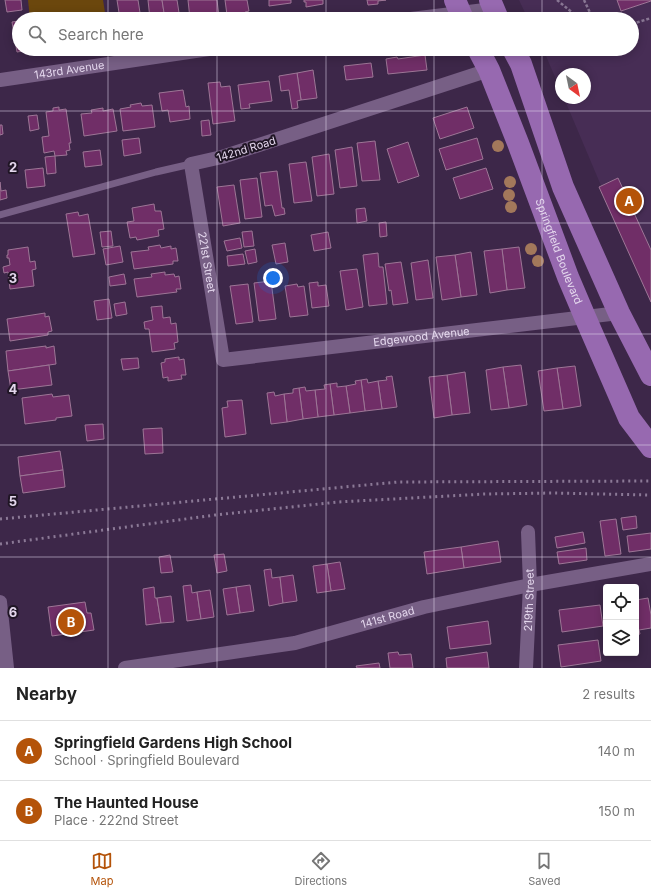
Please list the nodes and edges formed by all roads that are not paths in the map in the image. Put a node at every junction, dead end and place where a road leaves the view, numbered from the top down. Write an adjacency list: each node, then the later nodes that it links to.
1 (494, 9): 2 (street)
2 (459, 11)
3 (162, 56): 7 (street, 143rd Avenue)
4 (482, 56): 6 (main road, Springfield Boulevard)
5 (517, 56): 10 (main road)
6 (489, 70): 8 (street, 142nd Road); 11 (main road, Springfield Boulevard)
7 (0, 80)
8 (191, 164): 9 (lane, 142nd Road); 12 (street, 221st Street)
9 (0, 216)
10 (619, 313): 11 (street, Edgewood Avenue); 13 (main road)
11 (584, 317): 12 (street, Edgewood Avenue); 14 (main road, Springfield Boulevard)
12 (223, 360)
13 (651, 375)
14 (651, 447)
15 (528, 532): 17 (street, 219th Street)
16 (651, 564): 17 (street, 141st Road)
17 (530, 585): 20 (street, 141st Road); 21 (street, 219th Street)
18 (0, 602): 19 (street)
19 (7, 668)
20 (125, 668)
21 (526, 668)

